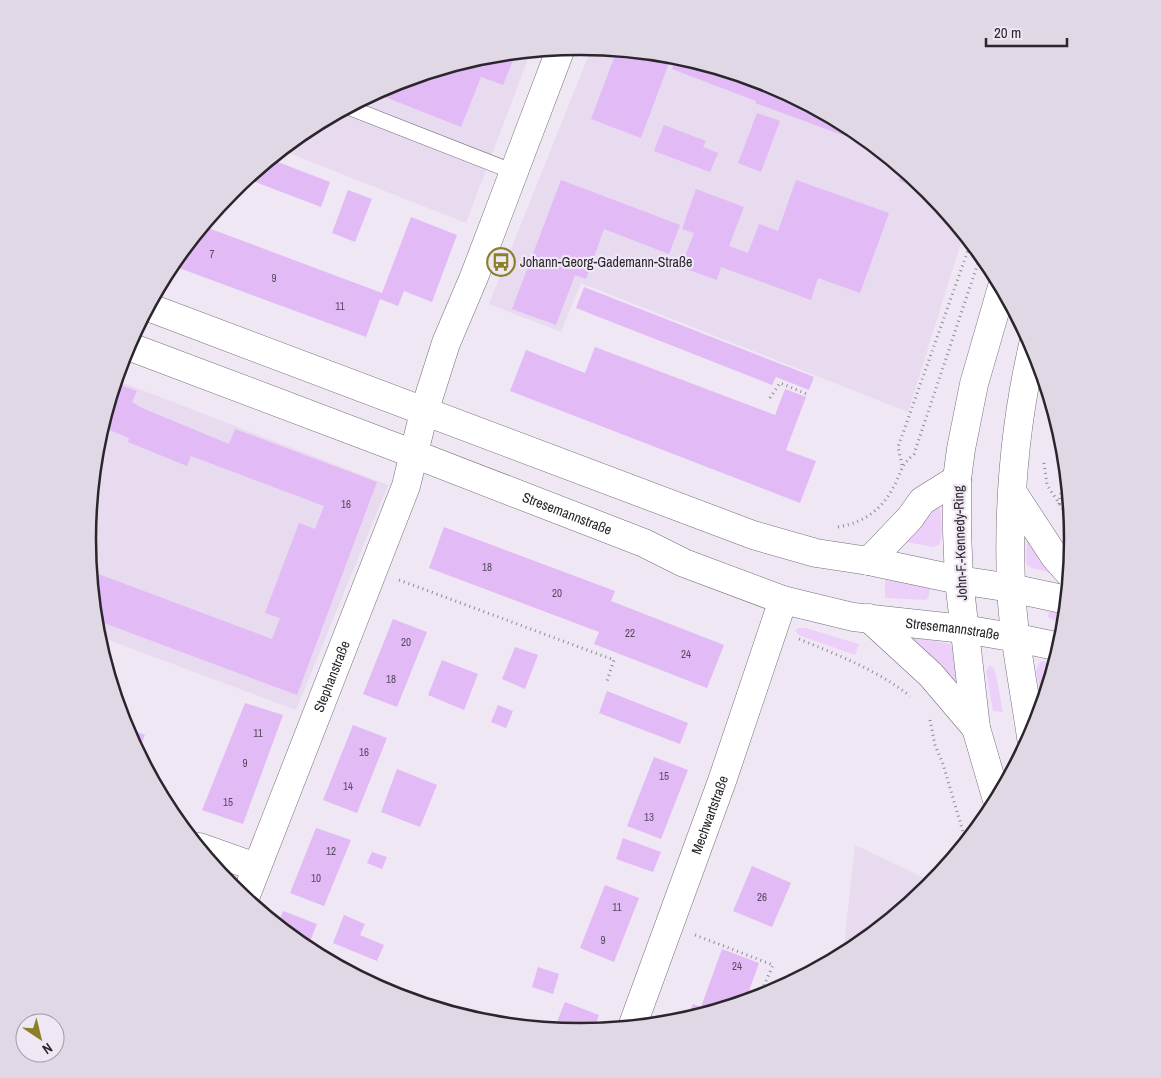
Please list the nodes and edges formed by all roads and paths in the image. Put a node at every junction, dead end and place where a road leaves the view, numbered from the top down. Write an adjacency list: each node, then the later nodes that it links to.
1 (558, 56): 3 (street)
2 (356, 110): 3 (lane)
3 (514, 172): 14 (street)
4 (968, 250): 17 (path)
5 (978, 263): 17 (path)
6 (999, 296): 18 (street, John-F.-Kennedy-Ring)
7 (154, 309): 8 (street)
8 (214, 332): 11 (street); 14 (street)
9 (135, 349): 11 (street, Stresemannstraße)
10 (1030, 360): 20 (street)
11 (199, 373): 15 (street, Stresemannstraße)
12 (807, 394): 13 (path)
13 (770, 398)
14 (424, 412): 15 (street); 24 (street)
15 (414, 454): 26 (street, Stephanstraße); 30 (street, Stresemannstraße)
16 (1042, 455): 21 (path)
17 (902, 466): 23 (path)
18 (957, 479): 24 (street); 27 (street, John-F.-Kennedy-Ring)
19 (1061, 491): 21 (path)
20 (1013, 493): 25 (street); 28 (street)
21 (1059, 504): 22 (path)
22 (1063, 510)
23 (868, 517)
24 (869, 561): 27 (street)
25 (1063, 566)
26 (373, 570): 35 (path); 43 (street, Stephanstraße)
27 (959, 580): 28 (street); 32 (street, John-F.-Kennedy-Ring)
28 (1011, 588): 29 (street); 33 (street)
29 (1060, 599)
30 (780, 612): 31 (street, Stresemannstraße); 36 (path); 45 (street, Mechwartstraße)
31 (869, 618): 32 (street, Stresemannstraße); 39 (street)
32 (964, 629): 33 (street, Stresemannstraße); 39 (street, John-F.-Kennedy-Ring)
33 (1016, 638): 34 (street, Stresemannstraße); 38 (street)
34 (1052, 645)
35 (607, 681)
36 (916, 701)
37 (926, 713): 41 (path)
38 (1029, 722)
39 (976, 728): 40 (street, John-F.-Kennedy-Ring)
40 (994, 790)
41 (964, 834)
42 (211, 851): 43 (street)
43 (256, 867): 44 (street, Stephanstraße)
44 (248, 890)
45 (669, 926): 46 (path); 47 (street, Mechwartstraße)
46 (763, 987)
47 (635, 1020)

